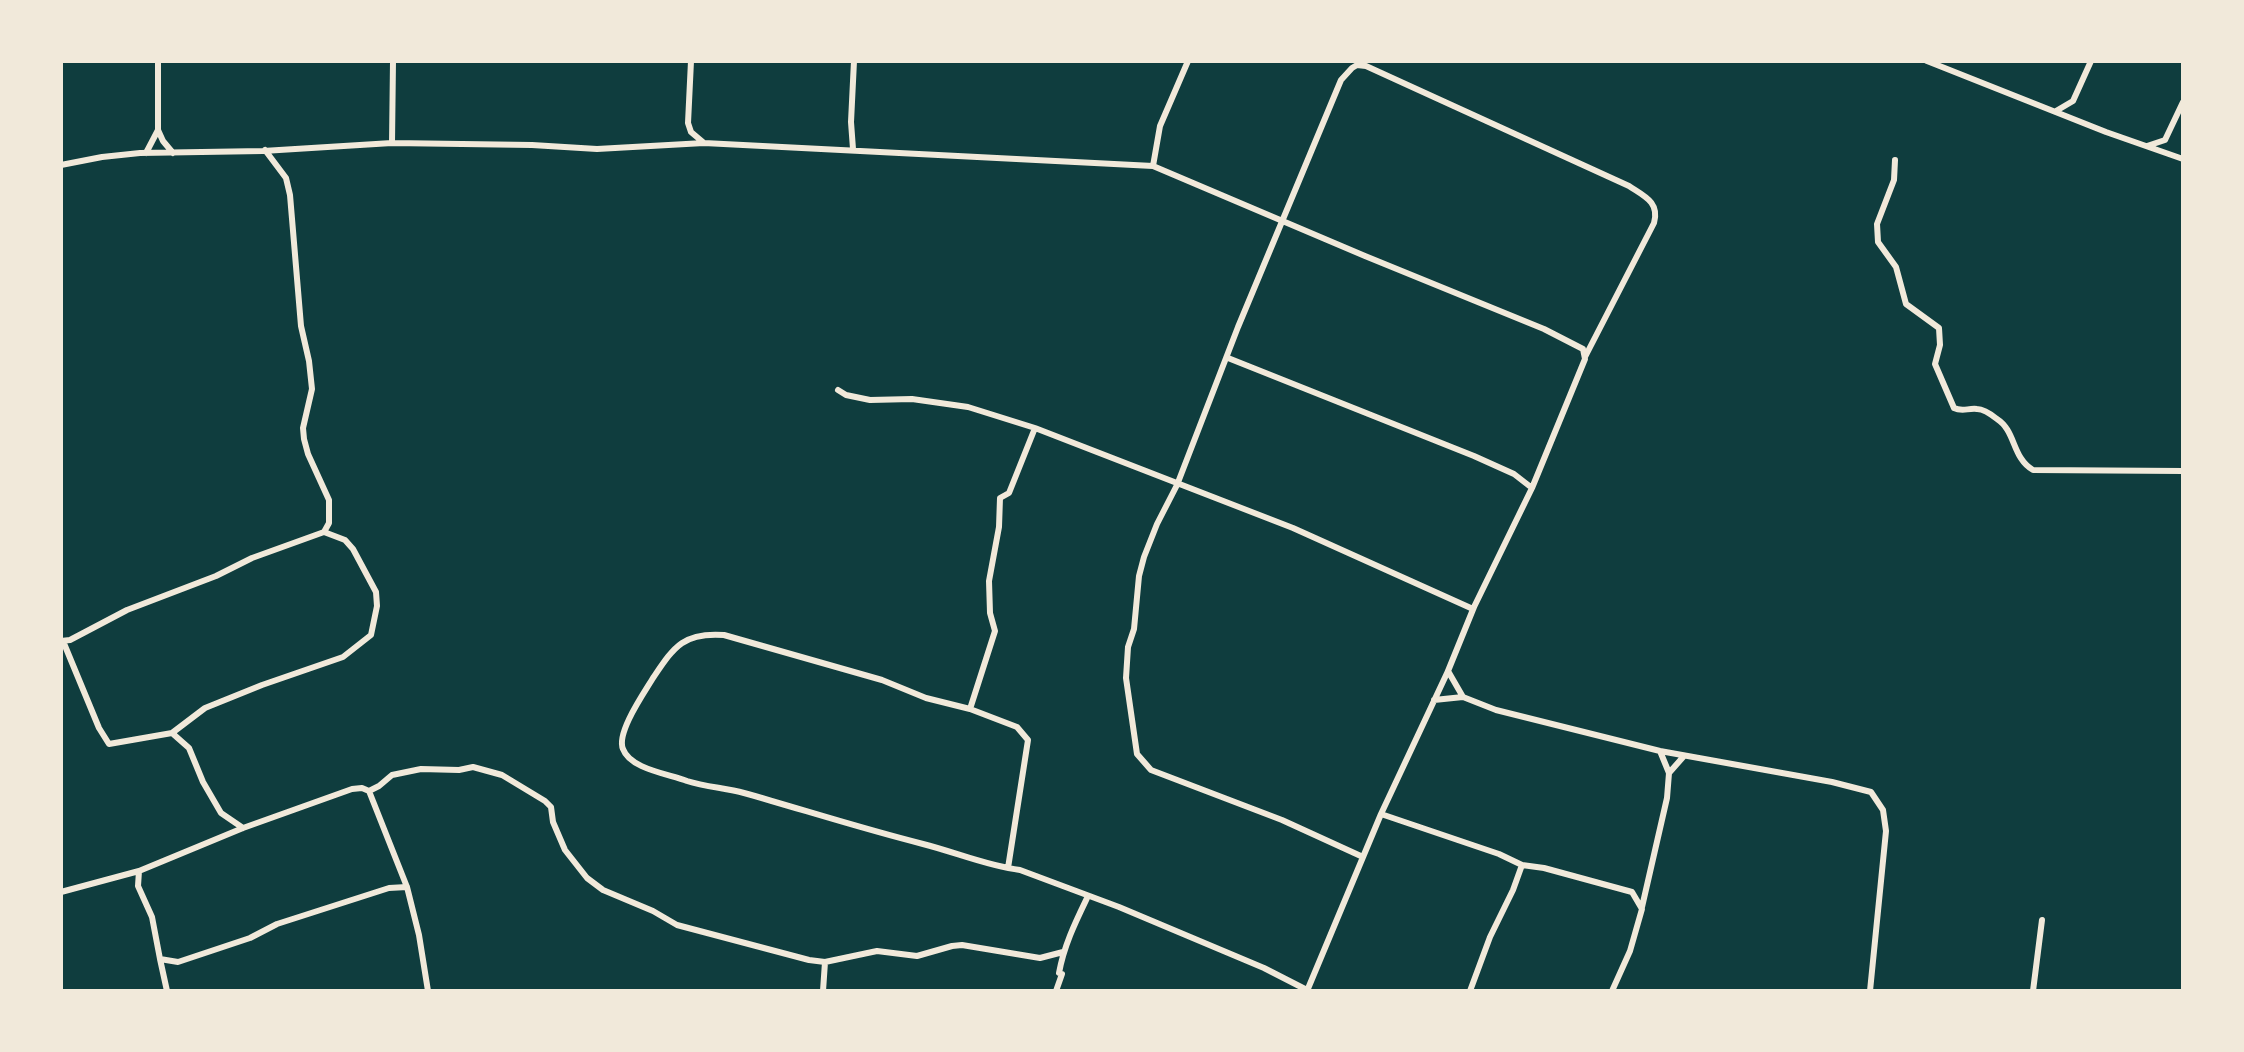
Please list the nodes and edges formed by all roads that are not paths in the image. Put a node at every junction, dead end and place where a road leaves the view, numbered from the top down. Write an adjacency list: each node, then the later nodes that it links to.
1 (158, 61): 12 (street)
2 (393, 61): 13 (street)
3 (691, 61): 14 (street)
4 (854, 61): 16 (street)
5 (1188, 61): 23 (street)
6 (1927, 61): 10 (street)
7 (2091, 61): 8 (street)
8 (2073, 101): 10 (street); 11 (street)
9 (2183, 102): 15 (street)
10 (2056, 111): 11 (street)
11 (2074, 119): 15 (street)
12 (158, 130): 18 (street); 19 (street)
13 (392, 143): 14 (street); 17 (street)
14 (704, 143): 16 (street)
15 (2147, 146): 20 (street)
16 (853, 149): 23 (street)
17 (265, 150): 19 (street); 32 (street)
18 (146, 153): 19 (street); 22 (street)
19 (173, 153)
20 (2183, 159)
21 (1895, 160): 29 (street)
22 (61, 164)
23 (1153, 166): 24 (street)
24 (1282, 221): 25 (street); 26 (street); 26 (street)
25 (1228, 358): 30 (street); 31 (street)
26 (1585, 359): 31 (street)
27 (838, 390): 28 (street)
28 (1035, 428): 30 (street); 38 (street)
29 (2183, 471)
30 (1177, 485): 33 (street); 46 (street)
31 (1532, 488): 33 (street)
32 (324, 532): 34 (street); 39 (street)
33 (1473, 609): 35 (street)
34 (62, 641): 39 (street)
35 (1448, 671): 36 (street); 37 (street)
36 (1463, 697): 37 (street); 40 (street)
37 (1434, 700): 44 (street)
38 (970, 709): 48 (street); 48 (street)
39 (172, 733): 45 (street)
40 (1660, 751): 41 (street); 42 (street)
41 (1684, 756): 42 (street); 67 (street)
42 (1669, 773): 51 (street)
43 (369, 791): 45 (street); 50 (street); 59 (street)
44 (1381, 814): 46 (street); 47 (street)
45 (243, 828): 49 (street)
46 (1363, 858): 60 (street)
47 (1522, 866): 53 (street); 65 (street)
48 (1007, 869): 54 (street)
49 (139, 872): 52 (street); 58 (street)
50 (407, 887): 58 (street); 62 (street)
51 (1647, 887): 53 (street); 55 (street)
52 (61, 892)
53 (1632, 892): 55 (street)
54 (1088, 896): 57 (street); 60 (street)
55 (1642, 909): 66 (street)
56 (2042, 920): 68 (street)
57 (1063, 952): 59 (street); 64 (street)
58 (160, 959): 61 (street)
59 (825, 962): 63 (street)
60 (1307, 990)
61 (167, 991)
62 (428, 991)
63 (822, 991)
64 (1056, 991)
65 (1470, 991)
66 (1612, 991)
67 (1870, 991)
68 (2033, 991)

